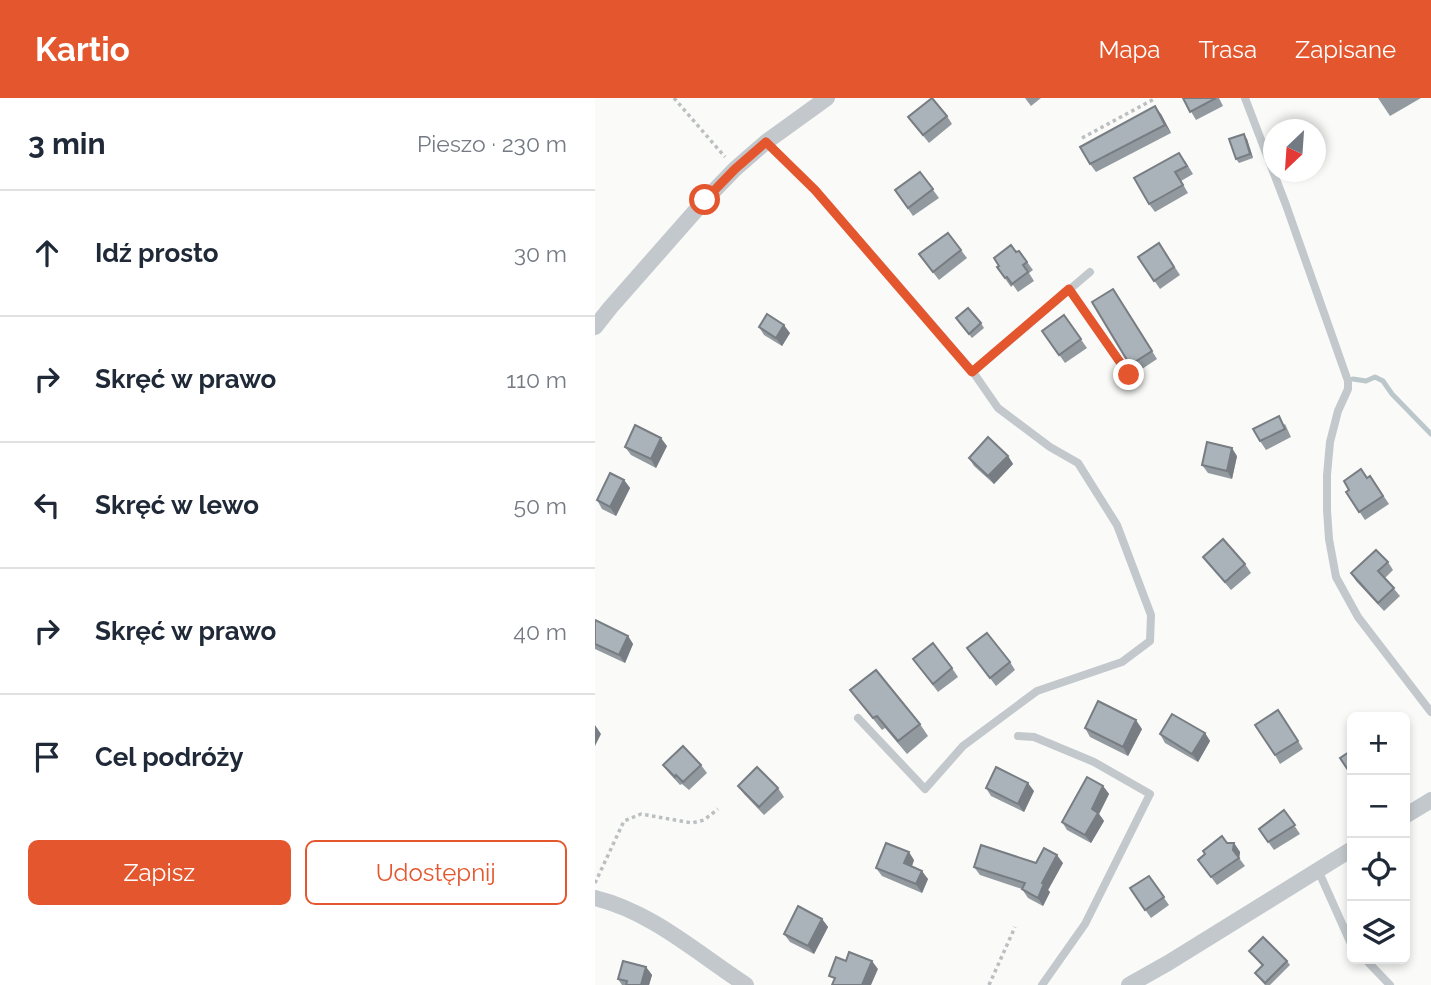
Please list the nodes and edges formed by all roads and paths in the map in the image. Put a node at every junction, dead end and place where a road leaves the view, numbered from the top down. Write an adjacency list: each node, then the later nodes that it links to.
1 (674, 98): 7 (path)
2 (827, 98): 6 (street)
3 (1156, 98): 5 (path)
4 (1245, 98): 13 (lane)
5 (1082, 138)
6 (766, 142): 7 (street); 11 (lane)
7 (735, 169): 10 (street)
8 (1090, 272): 9 (lane)
9 (1069, 289): 11 (lane); 12 (lane)
10 (595, 327)
11 (972, 372): 14 (lane)
12 (1129, 375)
13 (1431, 712)
14 (858, 718)
15 (1018, 736): 28 (lane)
16 (1431, 800): 18 (street)
17 (718, 809): 21 (path)
18 (1410, 813)
19 (1347, 852): 20 (street)
20 (1318, 870): 24 (lane); 29 (street)
21 (595, 883)
22 (595, 898): 26 (street)
23 (1015, 928): 27 (path)
24 (1347, 935)
25 (1370, 964): 30 (lane)
26 (739, 983)
27 (989, 985)
28 (1042, 985)
29 (1129, 985)
30 (1390, 985)

